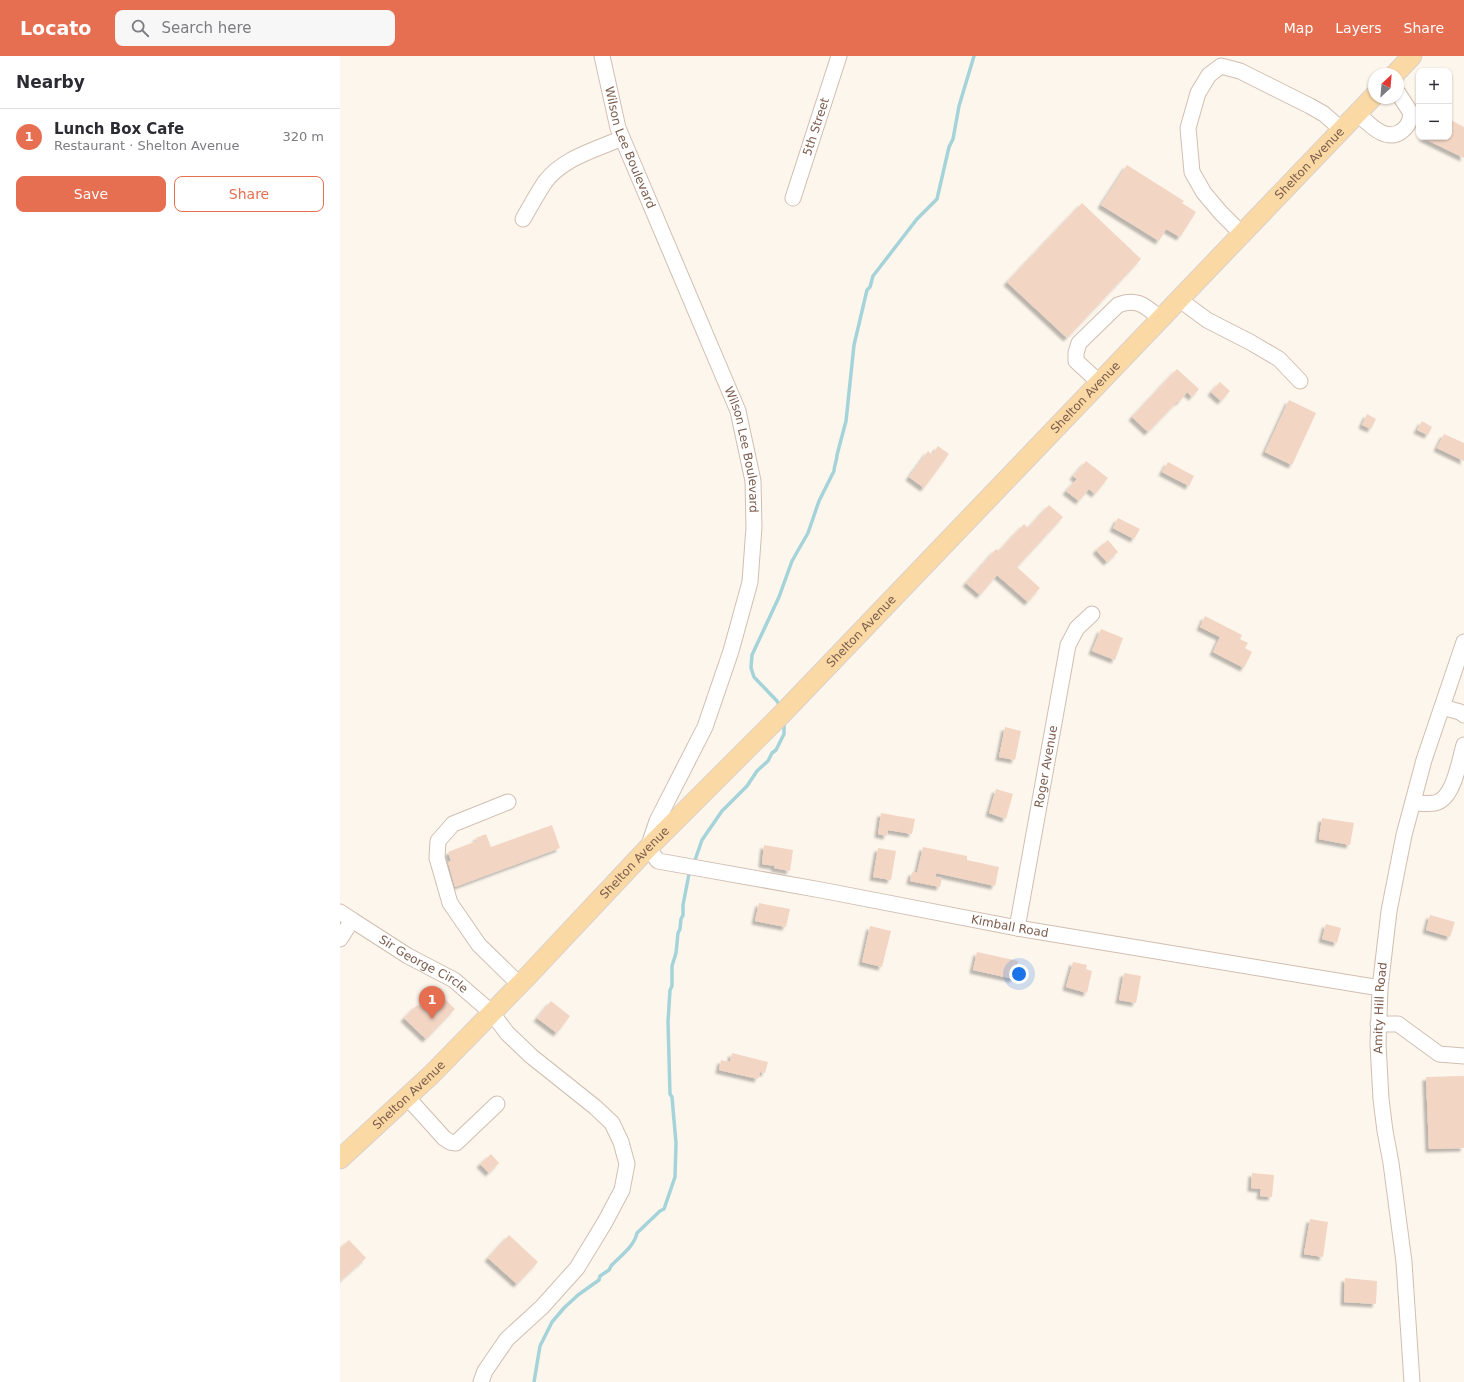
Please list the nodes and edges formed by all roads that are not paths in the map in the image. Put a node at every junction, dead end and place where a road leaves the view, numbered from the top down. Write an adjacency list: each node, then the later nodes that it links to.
1 (602, 56): 9 (street, Wilson Lee Boulevard)
2 (839, 56): 10 (street, 5th Street)
3 (1412, 56): 4 (main road)
4 (1401, 68)
5 (1368, 102): 7 (main road, Shelton Avenue)
6 (1404, 102): 7 (street)
7 (1357, 113): 8 (main road, Shelton Avenue)
8 (1342, 130): 12 (main road, Shelton Avenue); 12 (street)
9 (622, 138): 11 (street); 24 (street, Wilson Lee Boulevard)
10 (793, 198)
11 (522, 219)
12 (1242, 234): 13 (main road, Shelton Avenue)
13 (1180, 300): 14 (main road, Shelton Avenue); 15 (street)
14 (1161, 319): 16 (main road, Shelton Avenue); 16 (street)
15 (1300, 381)
16 (1100, 383): 24 (main road, Shelton Avenue)
17 (1092, 614): 26 (street, Roger Avenue)
18 (1464, 642): 19 (street, Amity Hill Road)
19 (1442, 707): 20 (street); 23 (street, Amity Hill Road)
20 (1464, 715)
21 (1464, 745): 23 (street)
22 (508, 802): 28 (street)
23 (1413, 803): 29 (street, Amity Hill Road)
24 (648, 848): 26 (street, Kimball Road); 28 (main road, Shelton Avenue)
25 (346, 916): 27 (street, Sir George Circle); 30 (street, Sir George Circle)
26 (1017, 928): 29 (street, Kimball Road)
27 (340, 939)
28 (520, 985): 30 (main road, Shelton Avenue)
29 (1380, 988): 31 (street, Amity Hill Road)
30 (492, 1013): 33 (main road, Shelton Avenue); 36 (street, Sir George Circle)
31 (1378, 1024): 32 (street); 37 (street, Amity Hill Road)
32 (1464, 1056)
33 (407, 1097): 34 (street); 35 (main road, Shelton Avenue)
34 (497, 1104)
35 (340, 1159)
36 (481, 1382)
37 (1412, 1382)

